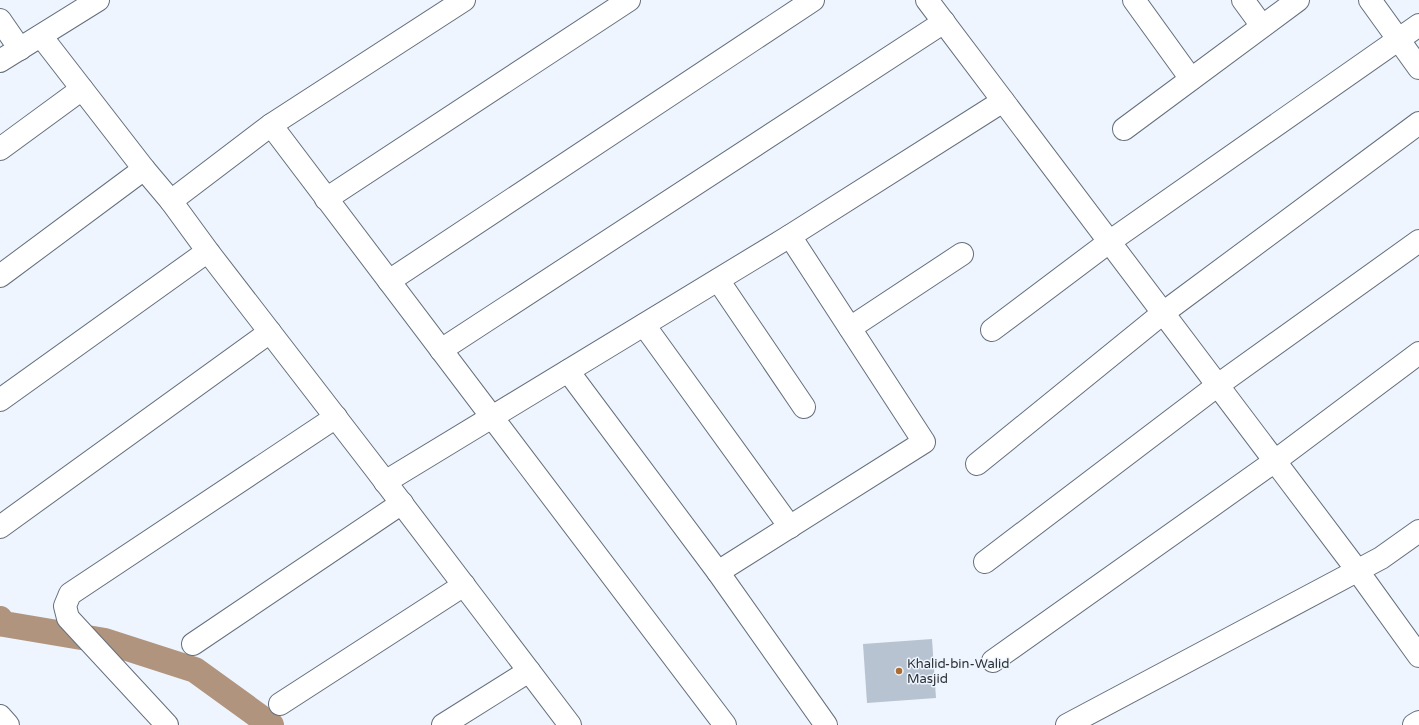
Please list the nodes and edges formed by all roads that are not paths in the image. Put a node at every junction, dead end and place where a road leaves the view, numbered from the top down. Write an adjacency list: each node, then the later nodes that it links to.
1 (98, 0): 14 (street)
2 (464, 0): 23 (street)
3 (629, 0): 27 (street)
4 (813, 0): 36 (street)
5 (927, 0): 11 (street)
6 (1134, 0): 19 (street)
7 (1244, 0): 13 (street)
8 (1298, 0): 13 (street)
9 (1370, 0): 15 (street)
10 (0, 20): 16 (street)
11 (944, 22): 21 (street); 42 (street)
12 (1419, 25): 15 (street)
13 (1262, 26): 19 (street)
14 (41, 36): 16 (street); 20 (street)
15 (1399, 40): 18 (street); 31 (street)
16 (20, 49): 17 (street)
17 (0, 61)
18 (1419, 68)
19 (1191, 79): 24 (street)
20 (82, 89): 25 (street); 26 (street)
21 (1003, 101): 29 (street); 31 (street)
22 (1419, 123): 37 (street)
23 (271, 125): 27 (street); 28 (street)
24 (1124, 129)
25 (0, 149)
26 (144, 169): 28 (street); 34 (street)
27 (326, 198): 36 (street)
28 (171, 201): 32 (street)
29 (790, 236): 35 (street); 39 (street)
30 (1419, 241): 45 (street)
31 (1109, 242): 37 (street); 40 (street)
32 (209, 253): 41 (street); 46 (street)
33 (962, 254): 39 (street)
34 (0, 276)
35 (718, 280): 38 (street); 47 (street)
36 (389, 281): 42 (street)
37 (1163, 313): 45 (street); 51 (street)
38 (644, 325): 44 (street); 55 (street)
39 (850, 328): 55 (street)
40 (992, 330)
41 (270, 332): 49 (street); 54 (street)
42 (441, 350): 48 (street)
43 (1419, 353): 50 (street)
44 (568, 370): 48 (street); 59 (street)
45 (1218, 386): 50 (street); 57 (street)
46 (0, 400)
47 (804, 407)
48 (492, 417): 52 (street); 72 (street)
49 (336, 418): 52 (street); 69 (street)
50 (1275, 461): 58 (street); 63 (street)
51 (977, 464)
52 (385, 482): 53 (street)
53 (402, 503): 60 (street); 61 (street)
54 (0, 527)
55 (790, 527): 59 (street)
56 (1419, 531): 58 (street)
57 (985, 562)
58 (1357, 570): 62 (street); 74 (street)
59 (718, 572): 73 (street)
60 (464, 585): 64 (street); 65 (street)
61 (193, 644)
62 (1419, 656)
63 (993, 661)
64 (529, 671): 70 (street); 71 (street)
65 (280, 704)
66 (0, 716): 68 (street)
67 (1419, 722): 75 (street)
68 (8, 725)
69 (167, 725)
70 (443, 725)
71 (570, 725)
72 (725, 725)
73 (826, 725)
74 (1067, 725)
75 (1414, 725)

